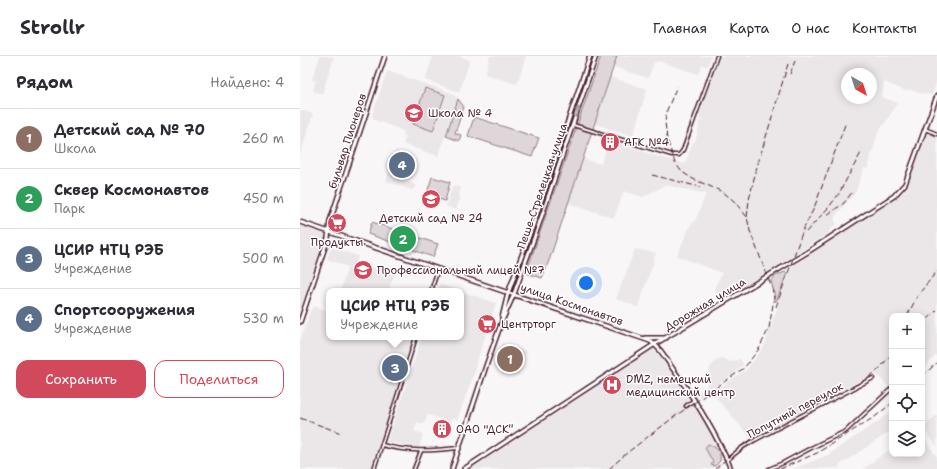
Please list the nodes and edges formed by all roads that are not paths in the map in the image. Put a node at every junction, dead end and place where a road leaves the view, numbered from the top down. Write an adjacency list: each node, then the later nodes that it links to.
1 (385, 56): 10 (street, бульвар Пионеров)
2 (590, 56): 13 (street, Пеше-Стрелецкая улица)
3 (596, 56): 6 (street, Пеше-Стрелецкая улица, one-way to 3)
4 (717, 56): 6 (street)
5 (937, 96): 7 (street, Дорожная улица)
6 (573, 125): 14 (street, Пеше-Стрелецкая улица)
7 (925, 129): 8 (street); 17 (street, Дорожная улица)
8 (937, 134)
9 (300, 222): 10 (street, улица Космонавтов)
10 (329, 233): 11 (street, улица Космонавтов); 16 (street, бульвар Пионеров)
11 (438, 269): 12 (street); 13 (street, улица Космонавтов)
12 (432, 288)
13 (508, 293): 14 (street, улица Космонавтов); 15 (street, Пеше-Стрелецкая улица)
14 (514, 294): 15 (street, Пеше-Стрелецкая улица); 18 (street, улица Космонавтов)
15 (502, 321): 26 (street, Пеше-Стрелецкая улица)
16 (300, 322)
17 (667, 337): 18 (street); 20 (street, Дорожная улица)
18 (642, 338): 20 (street, улица Космонавтов)
19 (415, 340): 25 (street)
20 (655, 344): 23 (street); 32 (street, Дорожная улица)
21 (873, 378): 28 (street, Попутный переулок)
22 (889, 391): 34 (street)
23 (694, 400): 24 (street); 28 (street)
24 (686, 406)
25 (382, 444): 27 (street); 29 (street)
26 (458, 448): 27 (street); 31 (street, Пеше-Стрелецкая улица)
27 (421, 451): 30 (street)
28 (727, 460): 33 (street)
29 (374, 469)
30 (414, 469)
31 (452, 469)
32 (464, 469)
33 (731, 469)
34 (769, 469)

